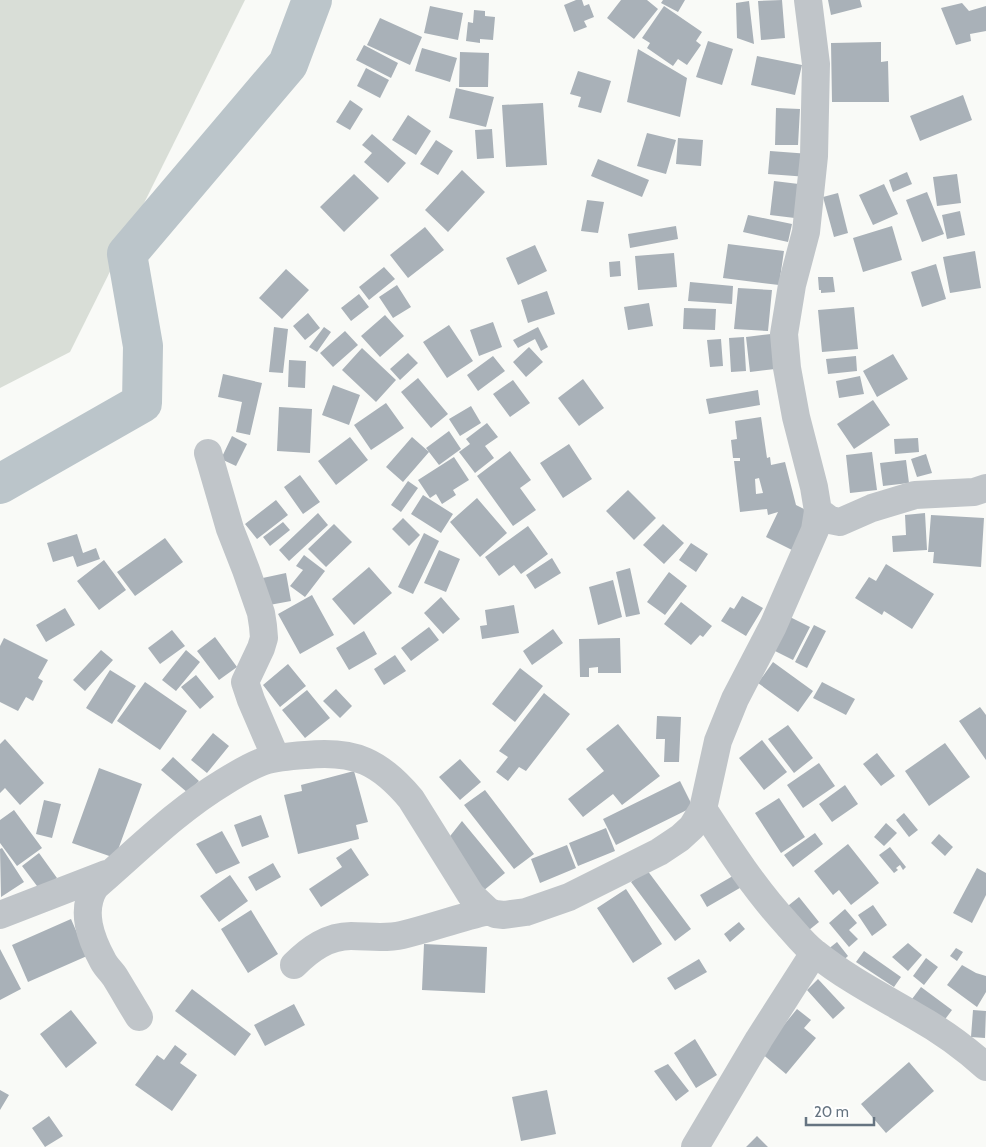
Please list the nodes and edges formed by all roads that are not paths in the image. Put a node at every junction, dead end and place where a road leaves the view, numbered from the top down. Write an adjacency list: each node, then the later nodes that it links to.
1 (808, 0): 4 (street)
2 (208, 453): 5 (street)
3 (986, 488): 4 (street)
4 (818, 511): 6 (street)
5 (276, 758): 7 (street); 8 (street)
6 (703, 809): 8 (street); 10 (street)
7 (115, 870): 9 (street); 12 (street)
8 (488, 911): 11 (street)
9 (0, 915)
10 (814, 953): 13 (street); 14 (street)
11 (294, 965)
12 (139, 1017)
13 (986, 1067)
14 (695, 1147)

